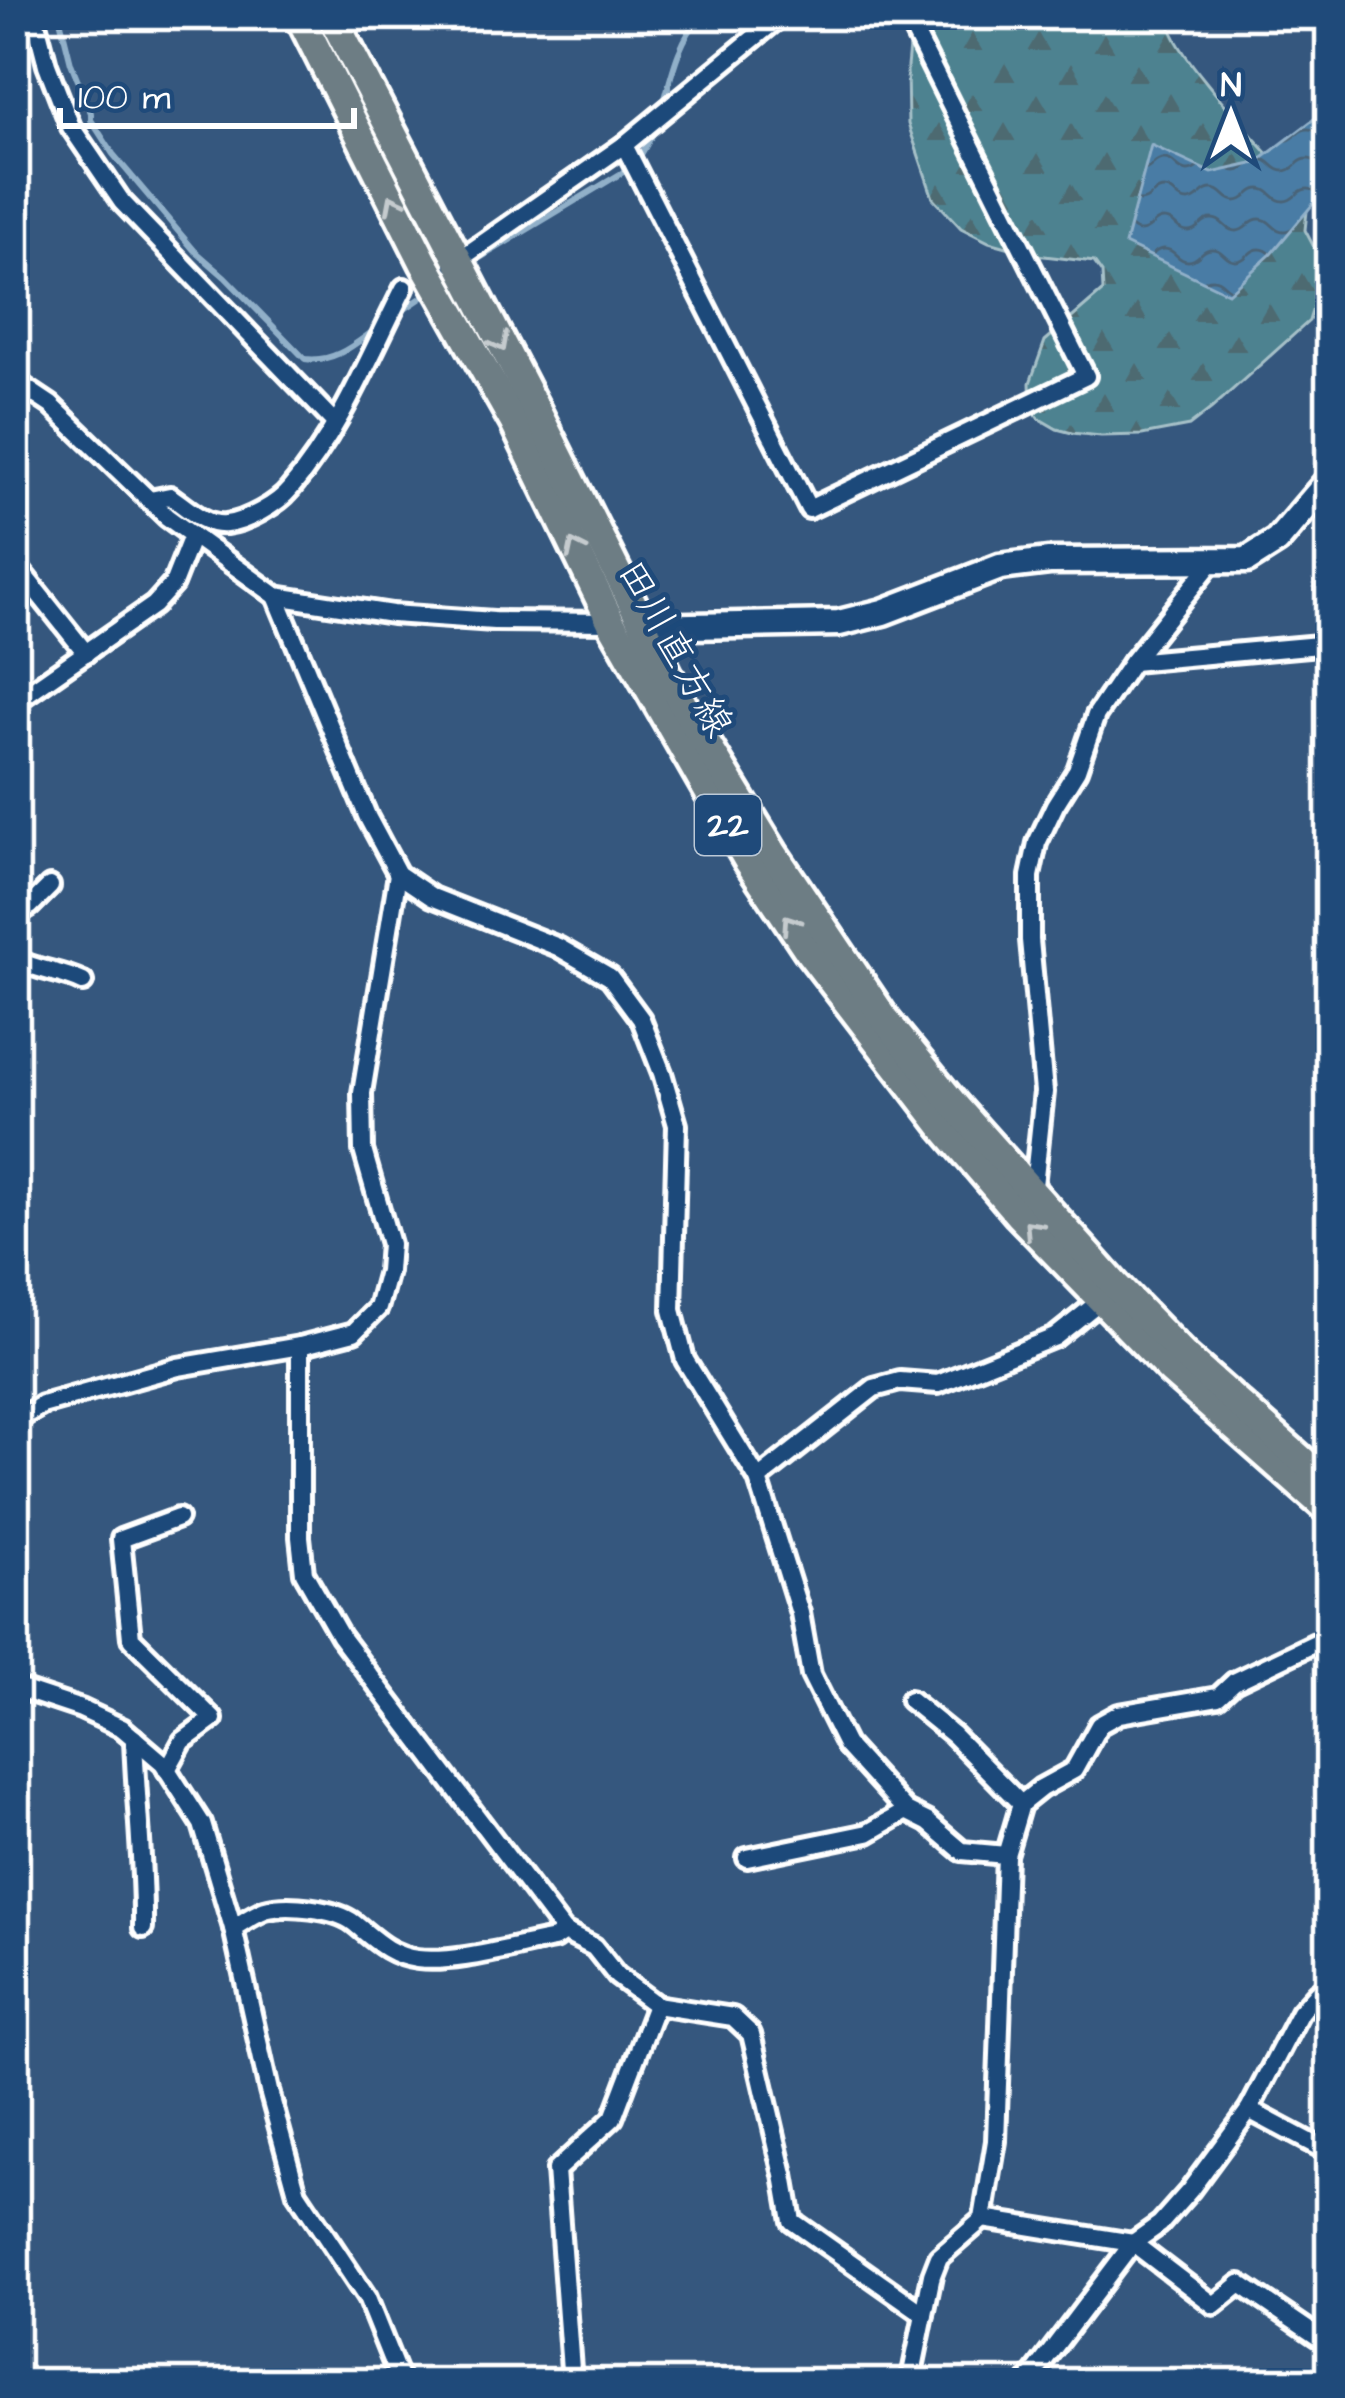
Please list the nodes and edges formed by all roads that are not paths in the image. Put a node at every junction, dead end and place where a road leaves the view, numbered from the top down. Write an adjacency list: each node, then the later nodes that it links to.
1 (34, 15): 11 (street)
2 (299, 15): 8 (main road, 田川直方線 / 22, one-way to 2)
3 (331, 15): 7 (main road, 田川直方線 / 22)
4 (782, 15): 6 (street)
5 (906, 15): 6 (street)
6 (624, 145): 7 (street)
7 (457, 261): 8 (street); 19 (main road, 田川直方線 / 22, one-way to 19)
8 (432, 277): 18 (main road, 田川直方線 / 22, one-way to 8)
9 (404, 288): 11 (street)
10 (15, 381): 13 (street)
11 (335, 423): 13 (street)
12 (1330, 479): 15 (street)
13 (150, 500): 14 (street)
14 (192, 536): 17 (street); 21 (street)
15 (1212, 562): 19 (street); 22 (street)
16 (15, 564): 21 (street)
17 (276, 596): 18 (street); 24 (street)
18 (610, 622): 19 (street); 30 (main road, 田川直方線 / 22, one-way to 18)
19 (644, 627): 29 (main road, 田川直方線 / 22)
20 (1330, 644): 22 (street)
21 (86, 653): 23 (street)
22 (1132, 662): 29 (street)
23 (15, 702)
24 (398, 874): 31 (street); 33 (street)
25 (50, 886): 26 (street)
26 (15, 915)
27 (15, 959): 28 (street)
28 (83, 982)
29 (1033, 1195): 30 (main road, 田川直方線 / 22)
30 (1109, 1294): 33 (street); 34 (main road, 田川直方線 / 22); 35 (main road, 田川直方線 / 22)
31 (300, 1346): 32 (street); 48 (street)
32 (15, 1420)
33 (758, 1479): 43 (street)
34 (1330, 1484)
35 (1330, 1511)
36 (178, 1518): 41 (street)
37 (1330, 1636): 42 (street)
38 (15, 1687): 40 (street)
39 (910, 1700): 42 (street)
40 (134, 1738): 41 (street); 46 (street)
41 (167, 1770): 47 (street)
42 (1021, 1804): 44 (street)
43 (906, 1811): 44 (street); 45 (street)
44 (1006, 1855): 53 (street)
45 (747, 1858)
46 (142, 1928)
47 (232, 1928): 48 (street); 57 (street)
48 (564, 1932): 50 (street)
49 (1330, 1984): 51 (street)
50 (656, 2005): 55 (street); 58 (street)
51 (1249, 2110): 52 (street); 54 (street)
52 (1330, 2153)
53 (983, 2219): 54 (street); 55 (street)
54 (1133, 2243): 56 (street); 60 (street)
55 (924, 2314): 59 (street)
56 (1330, 2345)
57 (400, 2383)
58 (572, 2383)
59 (910, 2383)
60 (1027, 2383)

